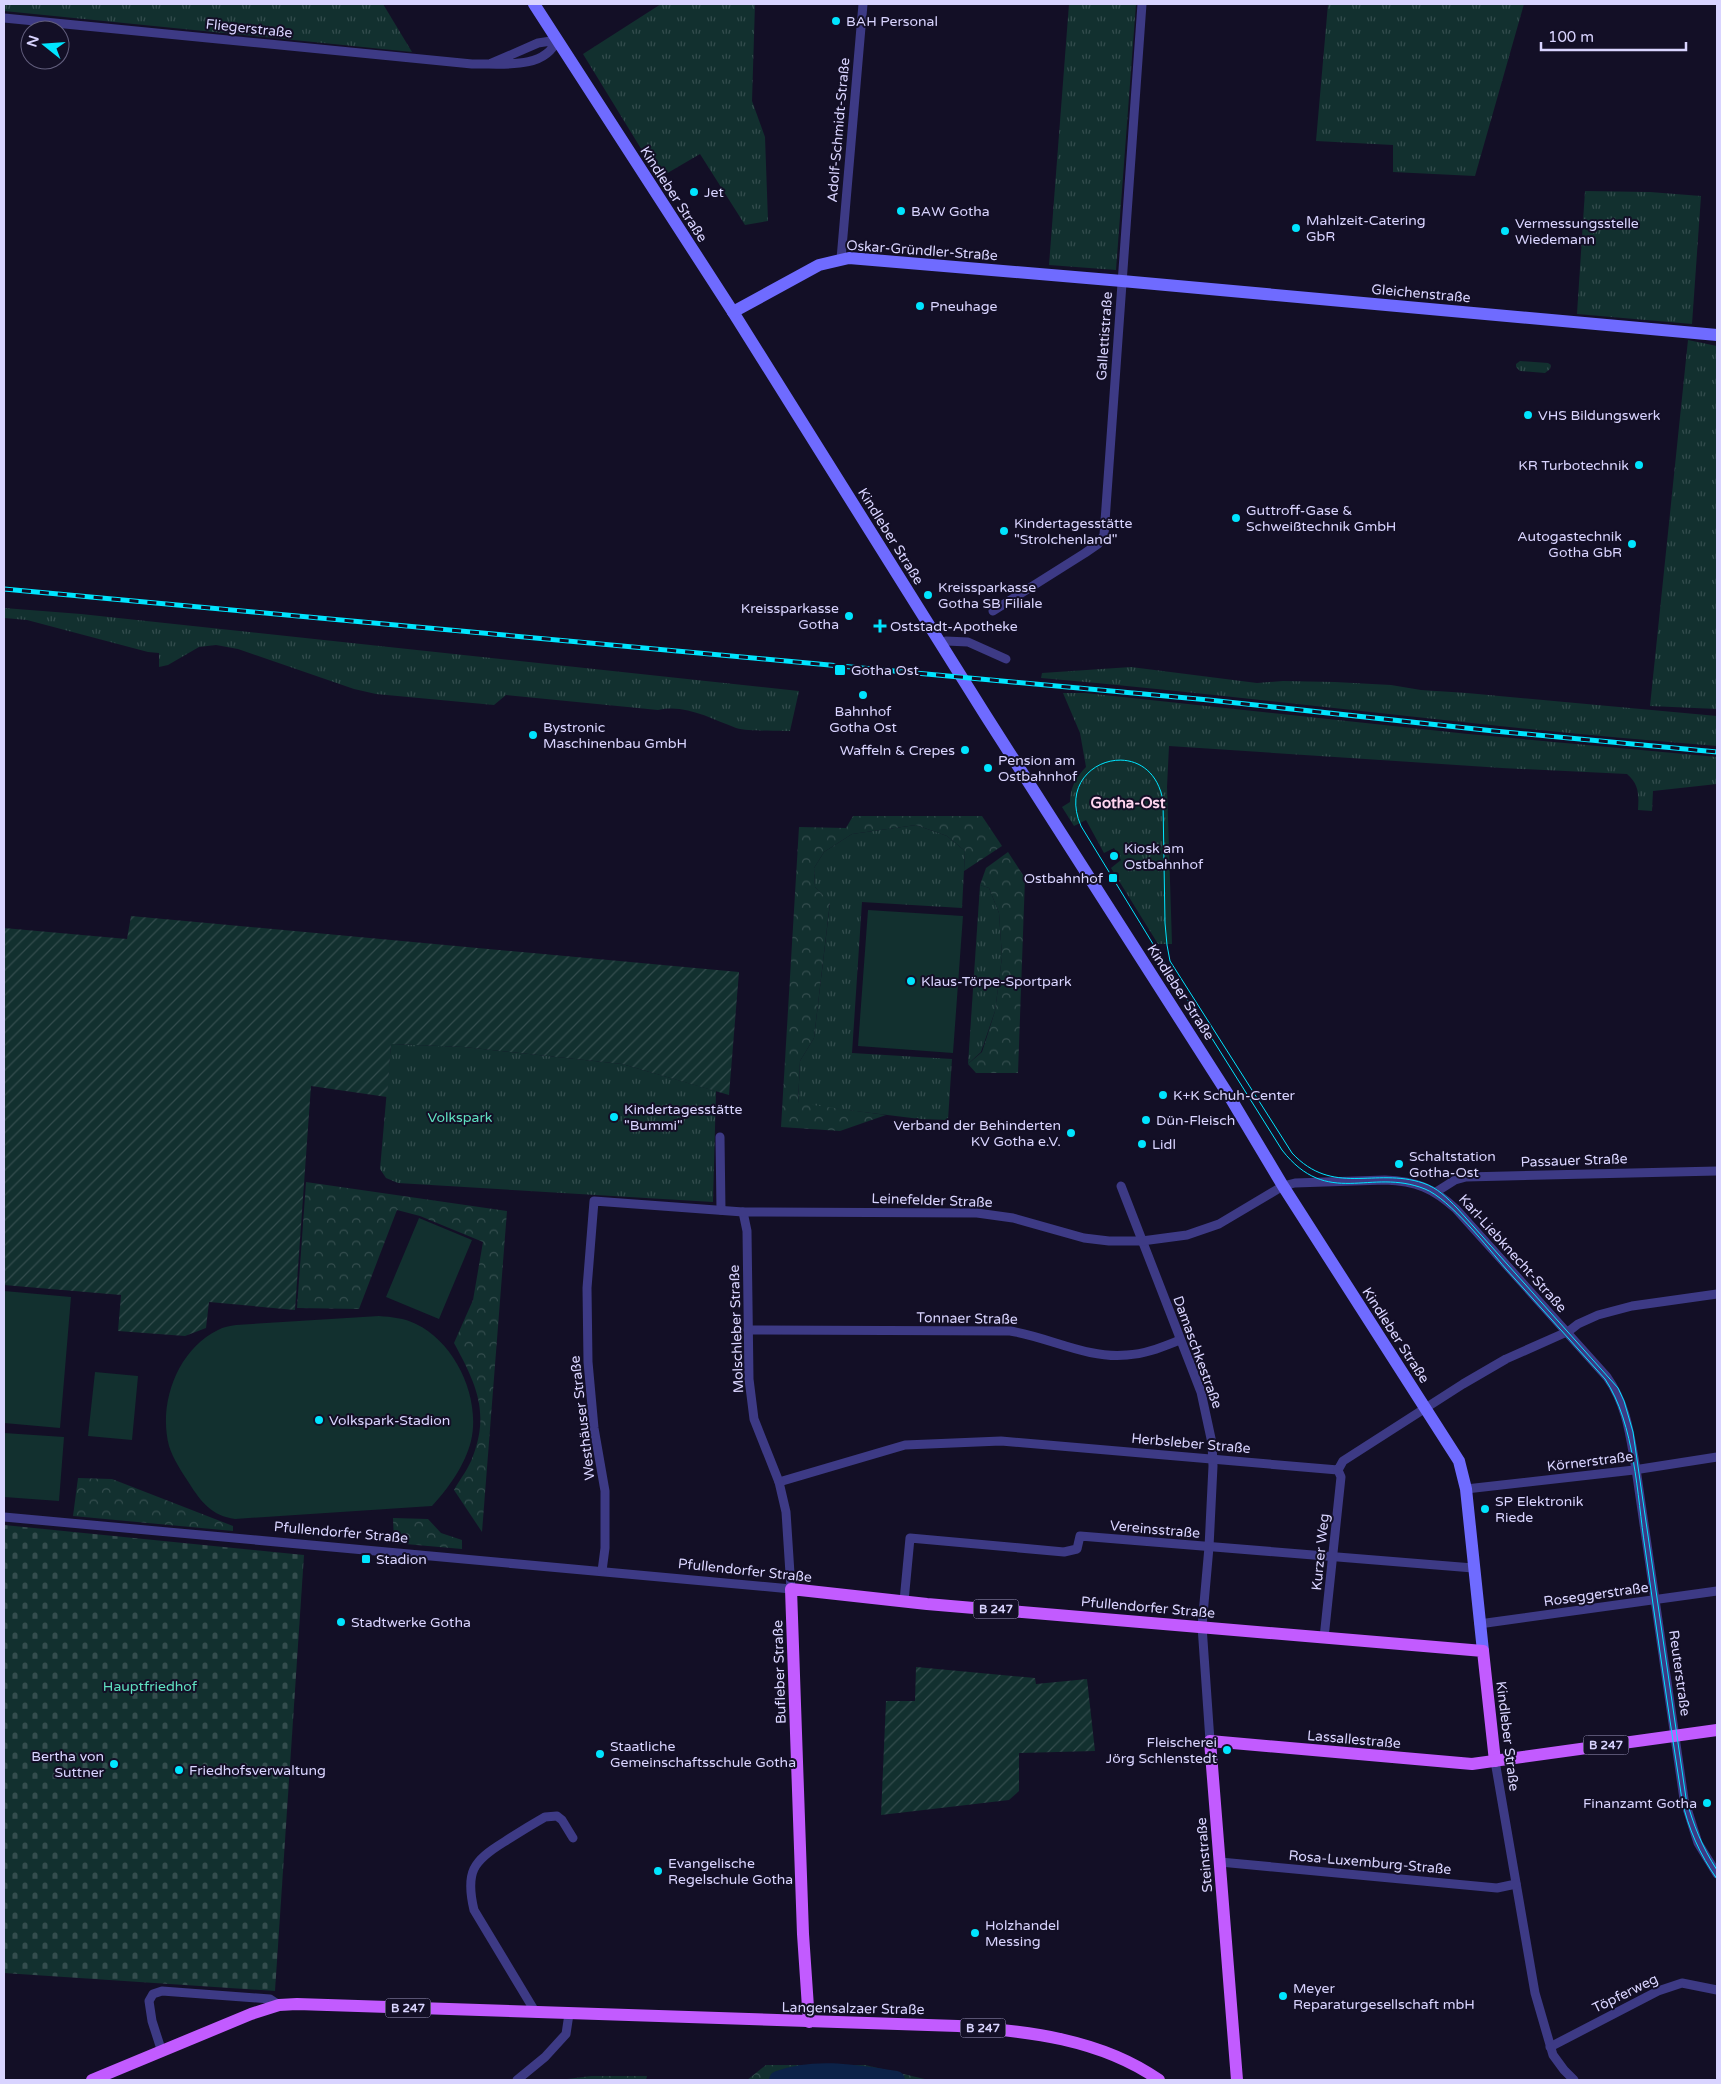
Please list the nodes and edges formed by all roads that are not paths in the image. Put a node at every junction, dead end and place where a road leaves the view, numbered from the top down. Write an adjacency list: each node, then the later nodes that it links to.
1 (534, 4): 5 (main road, Kindleber Straße)
2 (863, 4): 7 (street, Adolf-Schmidt-Straße)
3 (1142, 4): 8 (street, Gallettistraße)
4 (4, 18): 6 (street, Fliegerstraße)
5 (558, 40): 6 (street, Fliegerstraße); 6 (street, Fliegerstraße); 9 (main road, Kindleber Straße)
6 (492, 63)
7 (841, 259): 8 (main road, Oskar-Gründler-Straße); 9 (main road, Oskar-Gründler-Straße)
8 (1122, 281): 10 (main road, Gleichenstraße); 11 (street, Gallettistraße)
9 (733, 312): 17 (main road, Kindleber Straße)
10 (1717, 335)
11 (993, 611)
12 (946, 641): 13 (street)
13 (1006, 659)
14 (720, 1137): 20 (street)
15 (1717, 1171): 18 (street, Passauer Straße)
16 (1122, 1186): 22 (street, Damaschkestraße)
17 (1284, 1186): 18 (street, Karl-Liebknecht-Straße); 22 (street, Leinefelder Straße); 27 (main road, Kindleber Straße)
18 (1436, 1192): 25 (street, Karl-Liebknecht-Straße)
19 (594, 1201): 20 (street, Leinefelder Straße); 38 (street, Westhäuser Straße)
20 (721, 1210): 21 (street, Leinefelder Straße)
21 (743, 1212): 22 (street, Leinefelder Straße); 24 (street, Molschleber Straße)
22 (1142, 1241): 26 (street, Damaschkestraße)
23 (1717, 1294): 25 (street)
24 (748, 1330): 26 (street, Tonnaer Straße); 32 (street, Molschleber Straße)
25 (1566, 1332): 27 (street); 30 (street, Karl-Liebknecht-Straße)
26 (1180, 1340): 29 (street, Damaschkestraße)
27 (1426, 1408): 31 (street); 33 (main road, Kindleber Straße)
28 (1717, 1457): 30 (street, Körnerstraße)
29 (1213, 1459): 31 (street, Herbsleber Straße); 32 (street, Herbsleber Straße); 35 (street, Damaschkestraße)
30 (1636, 1469): 33 (street, Körnerstraße); 41 (street, Reuterstraße)
31 (1338, 1470): 36 (street, Kurzer Weg)
32 (779, 1482): 39 (street, Molschleber Straße)
33 (1466, 1489): 37 (main road, Kindleber Straße)
34 (4, 1517): 38 (street, Pfullendorfer Straße)
35 (1209, 1547): 36 (street, Vereinsstraße); 42 (street, Vereinsstraße); 44 (street, Damaschkestraße)
36 (1334, 1556): 37 (street, Vereinsstraße); 45 (street, Kurzer Weg)
37 (1473, 1568): 43 (main road, Kindleber Straße)
38 (602, 1571): 39 (street, Pfullendorfer Straße)
39 (791, 1589): 42 (main road, Pfullendorfer Straße / B 247); 59 (main road, Bufleber Straße)
40 (1717, 1591): 41 (street, Roseggerstraße)
41 (1655, 1600): 43 (street, Roseggerstraße); 48 (street, Reuterstraße)
42 (904, 1601): 44 (main road, Pfullendorfer Straße / B 247)
43 (1479, 1624): 46 (main road, Kindleber Straße)
44 (1202, 1626): 45 (main road, Pfullendorfer Straße / B 247); 49 (street, Steinstraße)
45 (1324, 1638): 46 (main road, Pfullendorfer Straße / B 247)
46 (1482, 1651): 50 (main road, Kindleber Straße)
47 (1717, 1730): 48 (main road, B 247)
48 (1675, 1736): 50 (main road, B 247); 53 (street, Reuterstraße)
49 (1210, 1741): 50 (main road, Lassallestraße / B 247); 52 (main road, Steinstraße)
50 (1495, 1761): 54 (street, Kindleber Straße)
51 (573, 1838): 57 (street)
52 (1220, 1862): 54 (street, Rosa-Luxemburg-Straße); 65 (main road, Steinstraße)
53 (1717, 1874)
54 (1516, 1884): 60 (street, Kindleber Straße)
55 (1717, 1990): 60 (street, Töpferweg)
56 (279, 2006): 57 (main road, Langensalzaer Straße / B 247); 61 (main road, Langensalzaer Straße / B 247); 61 (street, Langensalzaer Straße)
57 (536, 2013): 58 (main road, Langensalzaer Straße / B 247)
58 (569, 2014): 59 (main road, Langensalzaer Straße / B 247); 63 (street)
59 (809, 2022): 64 (main road, Langensalzaer Straße / B 247)
60 (1550, 2047): 66 (street, Kindleber Straße)
61 (162, 2052): 62 (main road, Langensalzaer Straße / B 247)
62 (92, 2080)
63 (517, 2080)
64 (1158, 2080)
65 (1237, 2080)
66 (1574, 2080)

